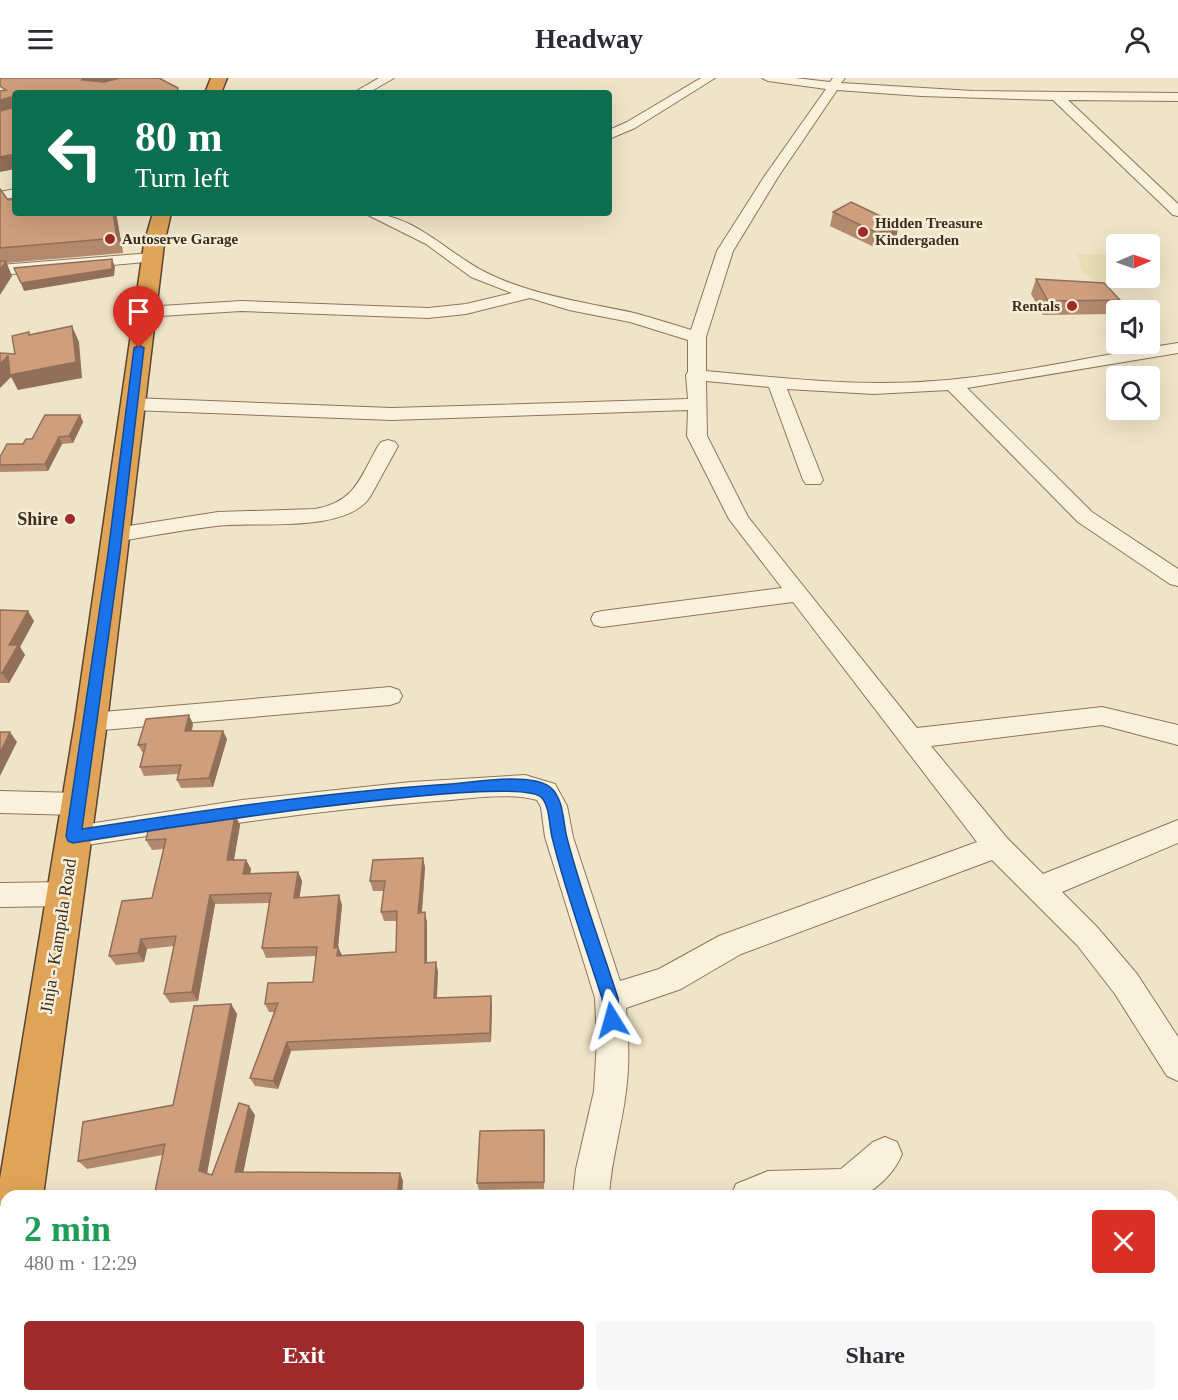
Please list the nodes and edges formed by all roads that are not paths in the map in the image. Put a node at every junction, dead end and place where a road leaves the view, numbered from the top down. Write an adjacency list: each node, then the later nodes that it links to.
1 (388, 78): 5 (street)
2 (710, 78): 8 (street)
3 (768, 78): 4 (street)
4 (836, 83): 6 (street); 17 (street)
5 (365, 90)
6 (1055, 96): 7 (street); 9 (street)
7 (1178, 98)
8 (612, 134)
9 (1172, 201): 10 (street)
10 (1178, 212)
11 (161, 216): 13 (highway, Jinja - Kampala Road)
12 (377, 216): 15 (street)
13 (152, 258): 14 (street); 16 (highway, Jinja - Kampala Road)
14 (0, 270)
15 (528, 294): 16 (street); 17 (street)
16 (144, 312): 22 (highway, Jinja - Kampala Road)
17 (697, 337): 19 (street)
18 (1176, 350): 21 (street)
19 (695, 375): 20 (street); 23 (street)
20 (776, 383): 21 (street); 25 (street)
21 (952, 384): 27 (street)
22 (132, 404): 23 (street); 26 (highway, Jinja - Kampala Road)
23 (696, 404): 28 (street)
24 (388, 446): 26 (street)
25 (813, 480)
26 (116, 535): 31 (highway, Jinja - Kampala Road)
27 (1178, 579)
28 (798, 594): 29 (street); 33 (street)
29 (602, 618)
30 (390, 696): 31 (street)
31 (91, 722): 35 (highway, Jinja - Kampala Road)
32 (1178, 735): 33 (street)
33 (911, 739): 38 (street)
34 (0, 802): 35 (street)
35 (78, 804): 37 (highway, Jinja - Kampala Road)
36 (1178, 831): 39 (street)
37 (73, 836): 40 (highway, Jinja - Kampala Road); 42 (street)
38 (997, 846): 39 (street); 42 (street)
39 (1039, 888): 43 (street)
40 (64, 894): 41 (street); 46 (highway, Jinja - Kampala Road)
41 (0, 895)
42 (610, 998): 47 (street)
43 (1170, 1035): 44 (street)
44 (1178, 1065)
45 (885, 1154): 48 (street)
46 (21, 1190)
47 (591, 1190)
48 (756, 1190)

